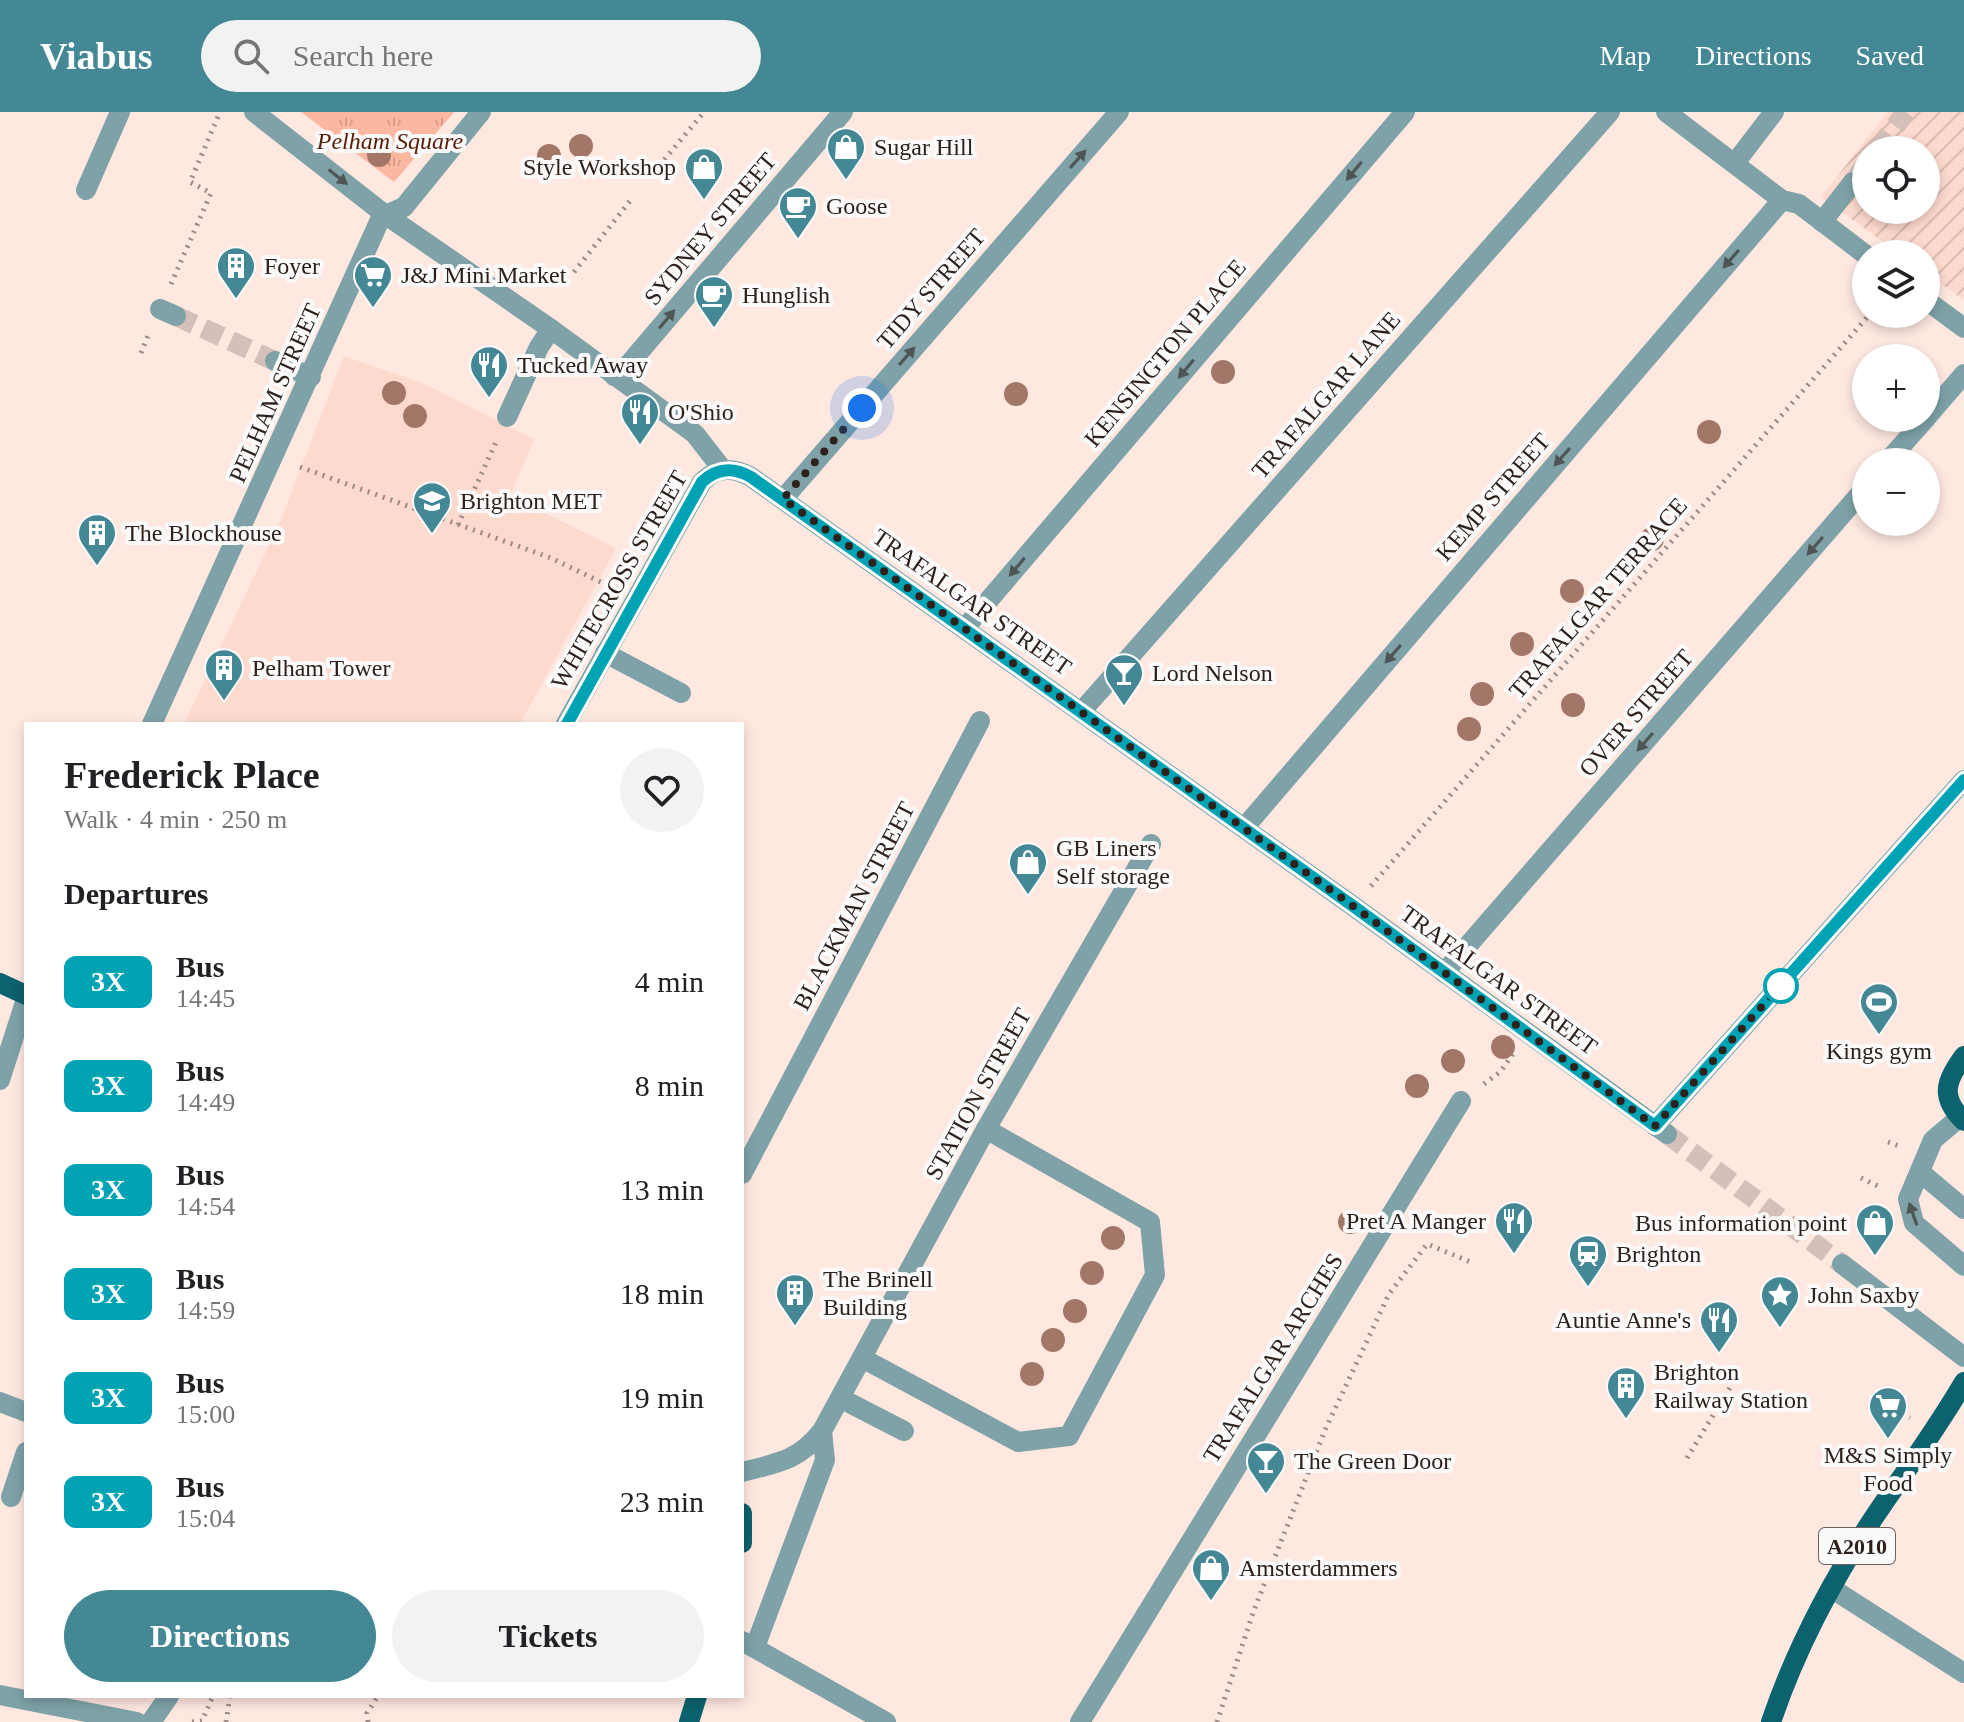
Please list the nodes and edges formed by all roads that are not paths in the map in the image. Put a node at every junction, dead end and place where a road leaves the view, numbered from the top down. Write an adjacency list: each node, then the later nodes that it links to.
1 (120, 112): 13 (street)
2 (254, 112): 10 (street)
3 (481, 112): 15 (street)
4 (843, 112): 23 (street, SYDNEY STREET, one-way to 4)
5 (1119, 112): 30 (street, TIDY STREET, one-way to 5)
6 (1405, 112): 32 (street, KENSINGTON PLACE, one-way to 32)
7 (1610, 112): 35 (street, TRAFALGAR LANE)
8 (1666, 112): 11 (street)
9 (1774, 112): 11 (street)
10 (276, 120): 15 (street, one-way to 15)
11 (1735, 163): 14 (street)
12 (1852, 183): 16 (street)
13 (86, 190)
14 (1782, 200): 16 (street); 40 (street, KEMP STREET, one-way to 40)
15 (385, 214): 20 (street); 24 (street, PELHAM STREET)
16 (1822, 222): 17 (street)
17 (1852, 244)
18 (1940, 310): 19 (street)
19 (1964, 328)
20 (551, 329): 23 (street); 26 (street)
21 (275, 361): 24 (street)
22 (1964, 374): 25 (street)
23 (614, 376): 29 (street)
24 (311, 377): 37 (street, PELHAM STREET)
25 (1940, 402)
26 (507, 417)
27 (1914, 432): 28 (street)
28 (1899, 448)
29 (723, 470): 30 (street, TRAFALGAR STREET); 33 (street, WHITECROSS STREET)
30 (783, 499): 32 (street, TRAFALGAR STREET)
31 (1852, 503): 42 (street, OVER STREET, one-way to 42)
32 (965, 628): 35 (street, TRAFALGAR STREET)
33 (605, 653): 34 (street); 38 (street, WHITECROSS STREET)
34 (681, 693)
35 (1081, 712): 40 (street, TRAFALGAR STREET)
36 (980, 721): 51 (street, BLACKMAN STREET)
37 (153, 722)
38 (567, 722)
39 (1964, 780): 42 (street, TRAFALGAR STREET)
40 (1244, 828): 42 (street, TRAFALGAR STREET)
41 (1151, 844): 50 (street, STATION STREET)
42 (1444, 973)
43 (0, 983): 44 (main road)
44 (24, 996)
45 (24, 1003): 47 (street)
46 (1964, 1056): 49 (main road)
47 (0, 1080)
48 (1461, 1101): 77 (street, TRAFALGAR ARCHES)
49 (1962, 1119): 52 (street)
50 (986, 1129): 57 (street, STATION STREET); 57 (street)
51 (744, 1170)
52 (1920, 1172): 53 (street); 55 (street, one-way to 52)
53 (1964, 1209)
54 (1842, 1264): 56 (street)
55 (1964, 1266)
56 (1964, 1357)
57 (862, 1358): 59 (street, STATION STREET)
58 (1964, 1382): 67 (main road, A2010)
59 (840, 1398): 62 (street, STATION STREET); 63 (street)
60 (0, 1402): 61 (street)
61 (24, 1411)
62 (822, 1431): 65 (street, STATION STREET); 68 (street, STATION STREET)
63 (904, 1431)
64 (24, 1458): 66 (street)
65 (744, 1472)
66 (11, 1497)
67 (1831, 1588): 69 (street); 78 (main road, A2010)
68 (748, 1644): 76 (street)
69 (1964, 1673)
70 (0, 1695): 73 (street)
71 (168, 1698): 74 (street)
72 (696, 1698): 75 (main road)
73 (137, 1722)
74 (151, 1722)
75 (689, 1722)
76 (886, 1722)
77 (1080, 1722)
78 (1771, 1722)

